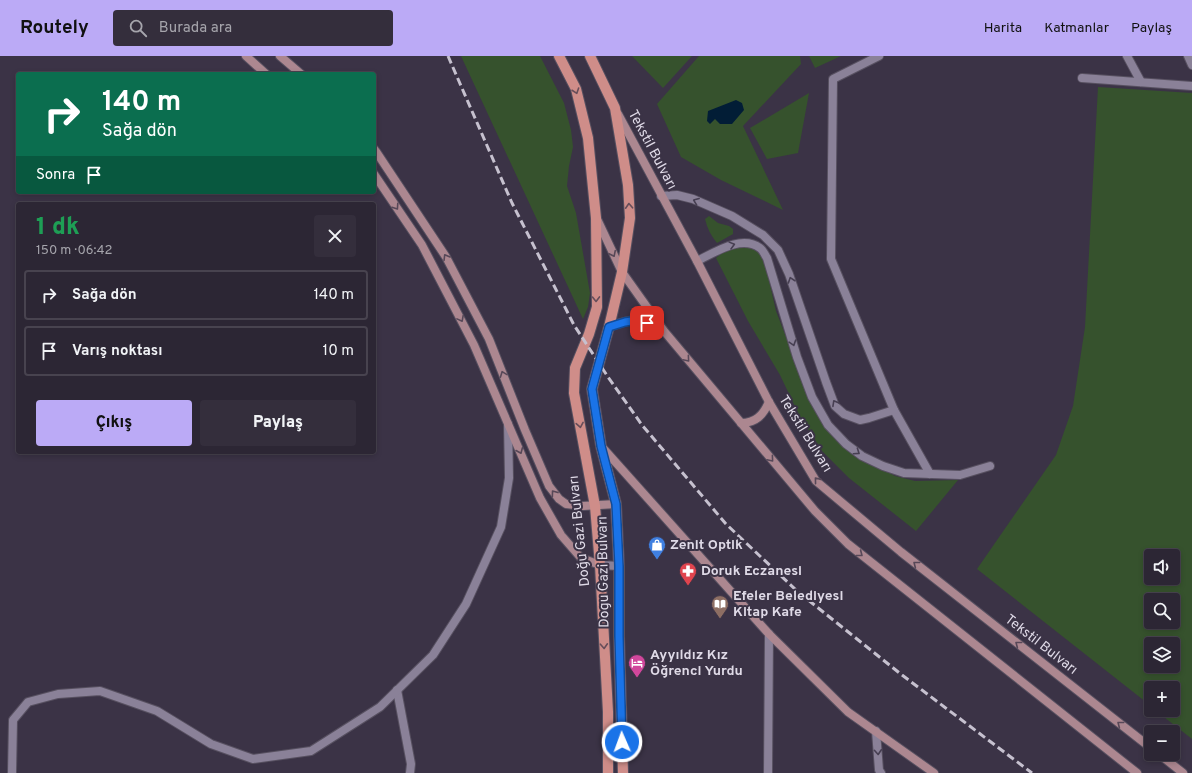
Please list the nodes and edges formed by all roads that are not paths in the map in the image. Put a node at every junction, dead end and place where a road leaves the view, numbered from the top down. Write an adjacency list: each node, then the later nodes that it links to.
1 (246, 56): 9 (main road)
2 (280, 56): 10 (main road)
3 (559, 56): 18 (main road, Doğu Gazi Bulvarı, one-way to 18)
4 (590, 56): 14 (main road, Dogu Gazi Bulvarı)
5 (878, 56): 24 (street)
6 (1127, 56): 12 (street)
7 (1188, 56): 8 (street)
8 (1192, 64)
9 (264, 72)
10 (299, 72)
11 (1082, 78): 12 (street)
12 (1141, 82): 13 (street)
13 (1192, 86)
14 (615, 108): 17 (main road, Tekstil Bulvarı); 20 (main road, Dogu Gazi Bulvarı, one-way to 14)
15 (376, 152): 31 (main road, one-way to 15)
16 (376, 177): 25 (main road, one-way to 25)
17 (661, 196): 19 (main road, Tekstil Bulvarı); 24 (street, one-way to 17)
18 (596, 218): 20 (main road, one-way to 20); 31 (main road, Doğu Gazi Bulvarı, one-way to 31)
19 (697, 262): 23 (main road, Tekstil Bulvarı); 29 (street, one-way to 29)
20 (622, 272): 21 (main road, Dogu Gazi Bulvarı); 22 (main road)
21 (609, 327): 22 (main road); 27 (main road, Dogu Gazi Bulvarı)
22 (664, 331): 26 (main road, one-way to 26)
23 (769, 402): 26 (main road); 37 (main road, Tekstil Bulvarı, one-way to 23)
24 (894, 410): 29 (street)
25 (508, 423): 32 (main road, one-way to 32); 35 (street)
26 (741, 423): 46 (main road, one-way to 46)
27 (601, 446): 30 (main road, Dogu Gazi Bulvarı); 34 (main road)
28 (990, 466): 29 (street)
29 (930, 474)
30 (616, 504): 31 (main road); 33 (main road, Dogu Gazi Bulvarı)
31 (594, 506): 32 (main road, Doğu Gazi Bulvarı)
32 (600, 565): 33 (street); 42 (main road, Doğu Gazi Bulvarı, one-way to 42)
33 (619, 566): 43 (main road, Dogu Gazi Bulvarı)
34 (769, 634): 36 (main road); 44 (street)
35 (397, 690): 40 (street); 41 (street)
36 (876, 731): 39 (street, one-way to 39); 45 (main road)
37 (1144, 743)
38 (1168, 761): 47 (main road)
39 (880, 772)
40 (12, 773)
41 (410, 773)
42 (608, 773)
43 (623, 773)
44 (768, 773)
45 (934, 773)
46 (1136, 773)
47 (1183, 773)

